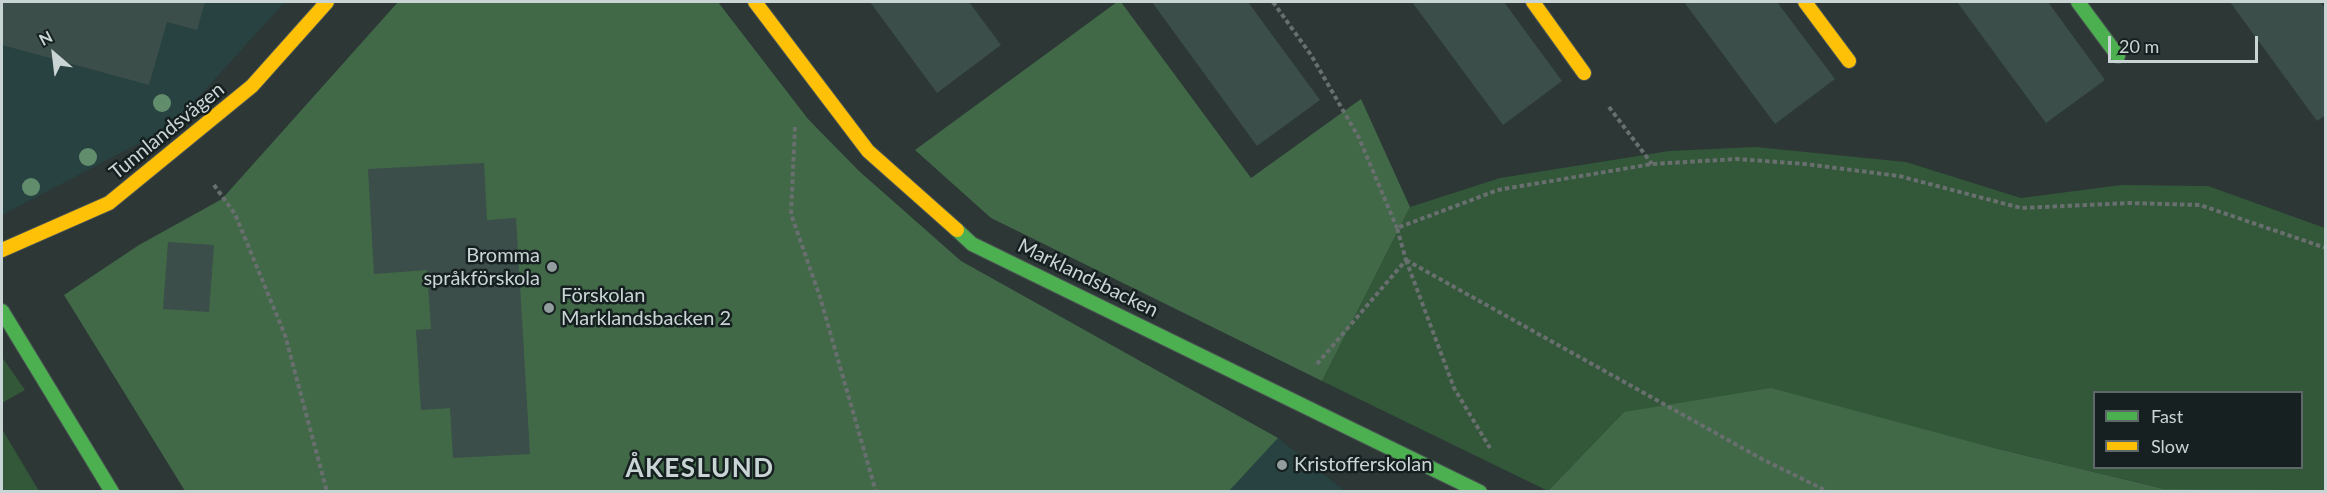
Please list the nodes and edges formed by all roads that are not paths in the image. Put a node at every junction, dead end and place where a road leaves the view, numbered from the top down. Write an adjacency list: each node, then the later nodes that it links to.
1 (327, 2): 9 (street, Tunnlandsvägen)
2 (755, 2): 12 (street, Marklandsbacken)
3 (1533, 2): 8 (street)
4 (1805, 2): 7 (street)
5 (2079, 2): 6 (street)
6 (2118, 56)
7 (1848, 62)
8 (1584, 73)
9 (2, 250)
10 (2, 311): 11 (street)
11 (112, 492)
12 (1479, 492)

